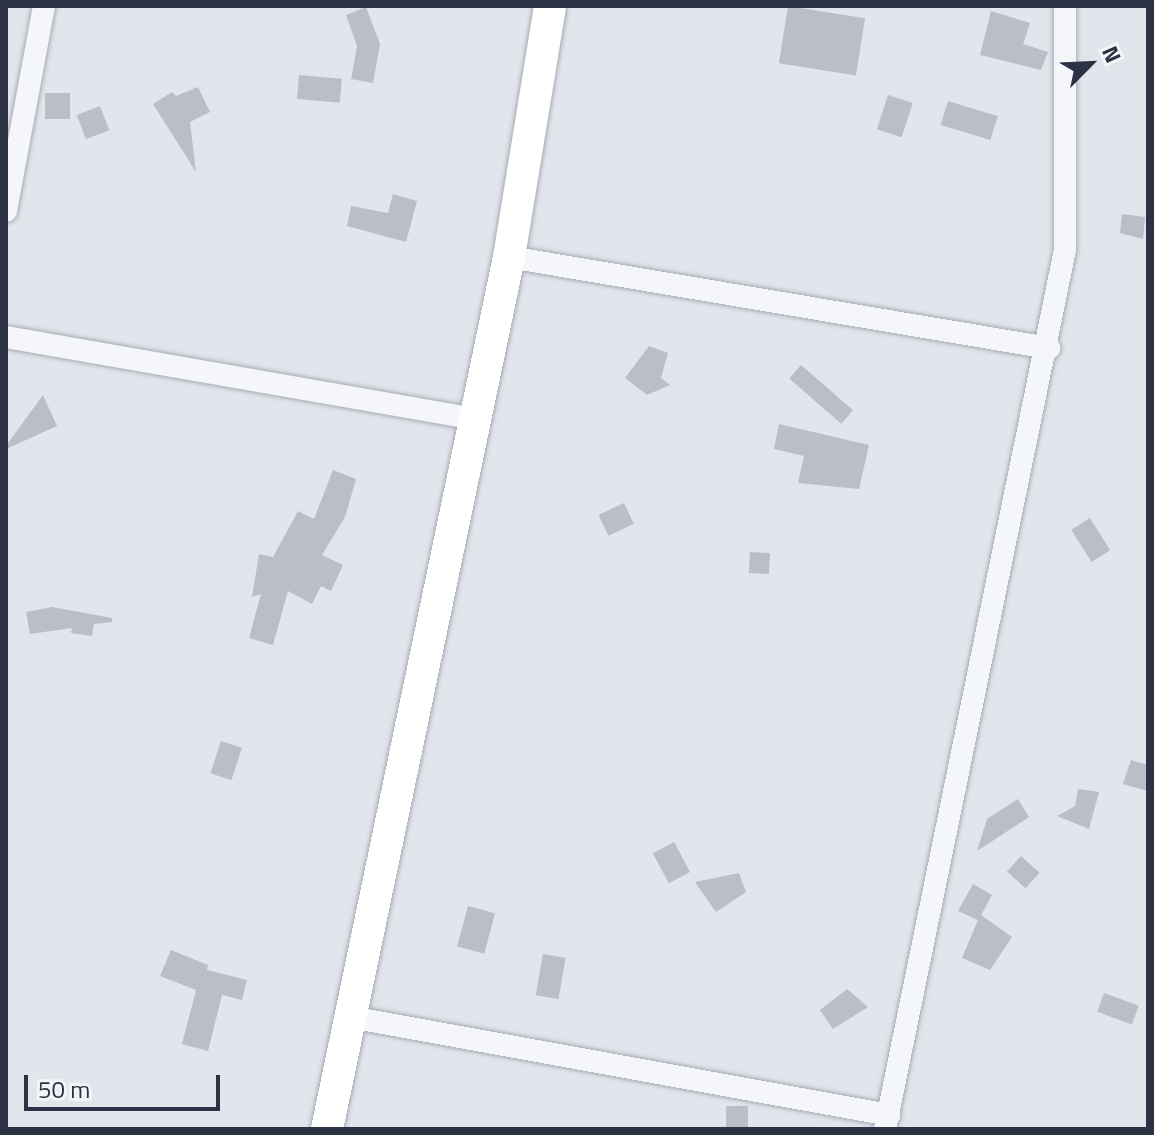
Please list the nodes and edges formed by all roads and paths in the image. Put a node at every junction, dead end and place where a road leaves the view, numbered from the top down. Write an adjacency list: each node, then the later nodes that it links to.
1 (44, 6): 4 (street)
2 (550, 6): 5 (street)
3 (1065, 6): 7 (street)
4 (6, 211)
5 (509, 257): 7 (street); 8 (street)
6 (6, 337): 8 (street)
7 (1049, 348): 10 (street)
8 (475, 419): 9 (street)
9 (350, 1017): 10 (street); 11 (street)
10 (887, 1122)
11 (327, 1129)

